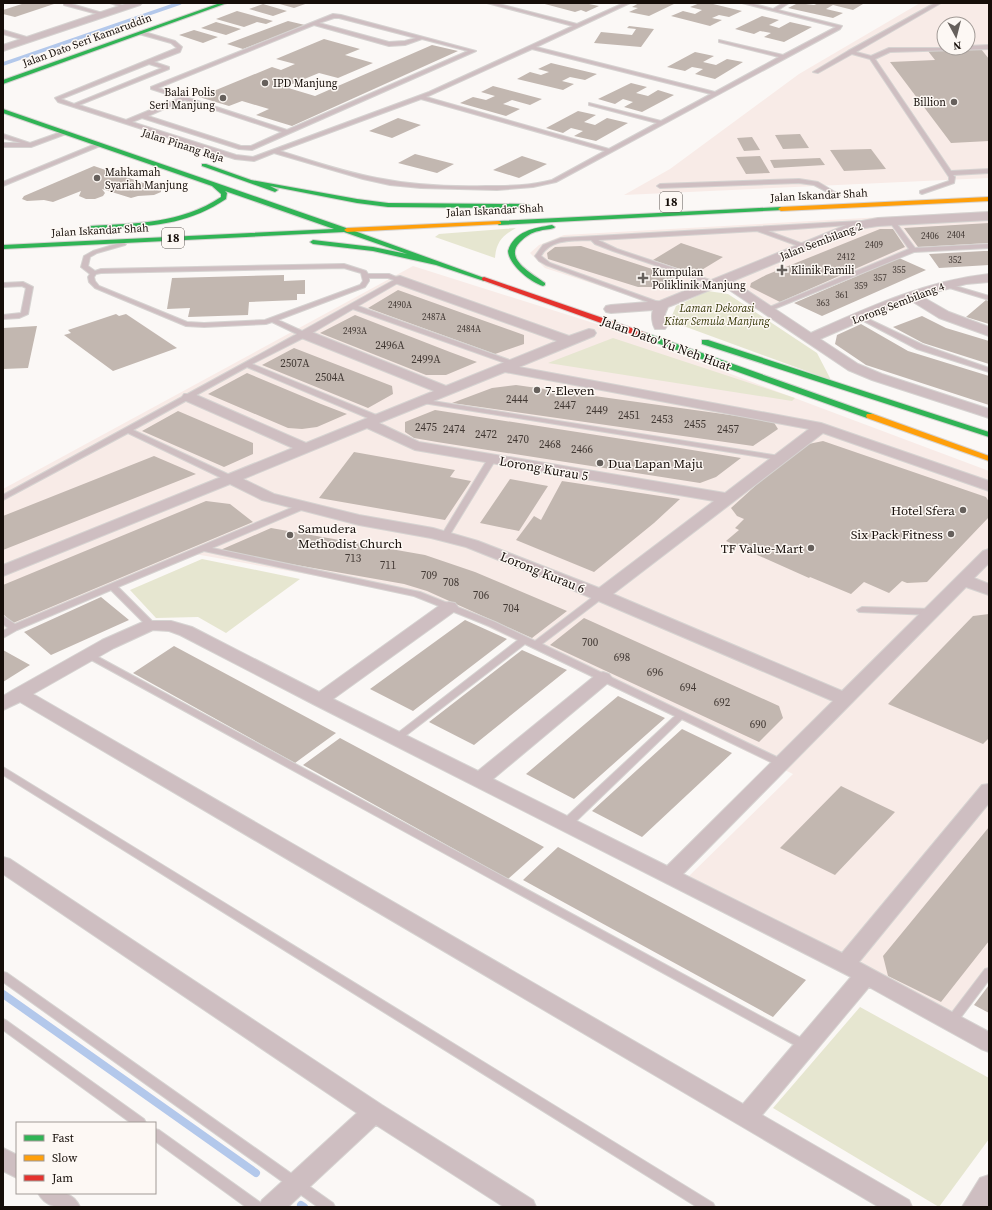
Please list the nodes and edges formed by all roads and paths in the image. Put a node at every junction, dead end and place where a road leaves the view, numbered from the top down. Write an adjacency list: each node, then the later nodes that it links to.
1 (112, 3): 10 (lane)
2 (137, 3): 10 (street)
3 (225, 3): 16 (main road, Jalan Dato Seri Kamaruddin)
4 (489, 3): 14 (lane)
5 (628, 3): 14 (lane)
6 (744, 3): 11 (lane)
7 (787, 3): 11 (lane)
8 (939, 3): 25 (lane)
9 (66, 4): 12 (lane)
10 (125, 7): 12 (street)
11 (774, 10): 26 (lane)
12 (103, 14): 18 (street)
13 (315, 24): 17 (lane); 17 (lane); 33 (lane)
14 (578, 26): 20 (lane)
15 (3, 33): 18 (lane)
16 (142, 33): 28 (lane); 30 (main road, Jalan Dato Seri Kamaruddin)
17 (421, 38): 41 (lane)
18 (28, 40): 22 (street)
19 (721, 41): 26 (lane)
20 (531, 47): 31 (lane); 32 (lane)
21 (989, 47): 23 (lane)
22 (3, 48)
23 (976, 48)
24 (936, 49): 27 (lane)
25 (850, 52): 27 (lane); 29 (lane)
26 (784, 57): 31 (lane)
27 (872, 58): 51 (lane)
28 (148, 62): 35 (lane); 35 (lane)
29 (816, 72)
30 (3, 82)
31 (716, 94): 39 (lane)
32 (421, 97): 47 (lane); 48 (lane)
33 (183, 99): 37 (lane); 41 (lane)
34 (591, 104): 39 (lane)
35 (75, 105): 38 (lane)
36 (3, 111): 42 (main road)
37 (143, 116): 38 (lane); 41 (lane)
38 (127, 122): 48 (lane)
39 (662, 123): 47 (lane)
40 (79, 127): 42 (main road)
41 (287, 132)
42 (64, 133): 45 (lane); 46 (main road)
43 (3, 136): 45 (lane)
44 (3, 145): 45 (lane)
45 (31, 145)
46 (98, 145): 53 (lane); 54 (main road)
47 (610, 151): 48 (lane)
48 (276, 152)
49 (194, 162): 52 (main road, Jalan Pinang Raja)
50 (989, 171): 51 (lane)
51 (949, 173): 58 (lane)
52 (253, 181): 63 (main road, Jalan Pinang Raja); 65 (main road, Jalan Iskandar Shah)
53 (3, 184)
54 (214, 185): 68 (main road); 73 (main road, Jalan Iskandar Shah / 18)
55 (660, 186): 59 (lane)
56 (959, 190): 58 (main road)
57 (911, 192): 58 (main road)
58 (922, 192)
59 (837, 195): 60 (main road, Jalan Iskandar Shah); 61 (main road, Jalan Iskandar Shah)
60 (847, 195)
61 (822, 196)
62 (989, 198): 64 (main road, Jalan Iskandar Shah / 18)
63 (306, 201)
64 (760, 210): 74 (main road, Jalan Iskandar Shah / 18); 87 (main road)
65 (416, 215)
66 (989, 216): 71 (street, Jalan Sembilang 2)
67 (339, 219): 68 (main road)
68 (317, 220): 70 (main road); 75 (main road, Jalan Dato' Yu Neh Huat)
69 (361, 220): 74 (main road)
70 (293, 221)
71 (892, 221): 72 (street, Jalan Sembilang 2); 84 (lane)
72 (878, 222): 76 (lane); 81 (street, Jalan Sembilang 2)
73 (182, 227)
74 (381, 227): 75 (main road, Jalan Iskandar Shah / 18); 78 (main road)
75 (343, 229): 77 (main road, Jalan Iskandar Shah / 18); 85 (main road, Jalan Dato' Yu Neh Huat)
76 (758, 229): 79 (lane); 81 (lane)
77 (195, 237): 80 (main road, Jalan Iskandar Shah / 18); 85 (main road)
78 (411, 238)
79 (593, 239): 91 (lane); 96 (lane)
80 (140, 240): 83 (main road, Jalan Iskandar Shah / 18); 86 (lane)
81 (804, 246): 91 (street, Jalan Sembilang 2)
82 (989, 246): 84 (lane)
83 (3, 247)
84 (913, 250): 100 (lane)
85 (443, 264): 99 (main road, Jalan Dato' Yu Neh Huat)
86 (94, 273): 88 (lane); 104 (lane)
87 (513, 274)
88 (366, 276): 90 (lane); 104 (lane)
89 (989, 278): 92 (street, Lorong Sembilang 4)
90 (400, 280): 97 (lane); 113 (street)
91 (718, 282): 96 (street, Jalan Sembilang 2); 100 (street)
92 (945, 284): 94 (street, Lorong Sembilang 4); 95 (lane)
93 (3, 285): 102 (lane)
94 (912, 296): 103 (street, Lorong Sembilang 4); 107 (street)
95 (989, 298)
96 (662, 305): 98 (street, Jalan Sembilang 2); 105 (street)
97 (352, 306): 109 (lane); 115 (lane)
98 (608, 307): 101 (main road, Jalan Dato' Yu Neh Huat)
99 (573, 310): 108 (main road); 112 (main road, Jalan Dato' Yu Neh Huat)
100 (767, 310): 111 (street)
101 (632, 316)
102 (3, 317)
103 (860, 317): 111 (street, Lorong Sembilang 4); 116 (lane)
104 (273, 320): 109 (lane)
105 (662, 327)
106 (608, 332): 112 (main road)
107 (989, 332)
108 (593, 333): 113 (street)
109 (304, 334): 114 (lane); 117 (street)
110 (692, 337): 124 (main road, Jalan Dato' Yu Neh Huat)
111 (809, 339): 120 (street)
112 (657, 340): 128 (main road, Jalan Dato' Yu Neh Huat)
113 (570, 341): 115 (street)
114 (245, 364): 118 (lane); 121 (lane)
115 (509, 366): 117 (street); 122 (street)
116 (989, 370)
117 (446, 391): 119 (street)
118 (189, 397): 123 (lane); 125 (street)
119 (422, 401): 121 (street); 126 (lane)
120 (989, 414)
121 (372, 421): 125 (street); 127 (street, Lorong Kurau 5)
122 (821, 427): 126 (street); 130 (street)
123 (128, 430): 129 (lane); 131 (lane)
124 (989, 437)
125 (305, 448): 129 (street)
126 (780, 458): 132 (street)
127 (492, 459): 132 (street, Lorong Kurau 5); 134 (lane)
128 (989, 459)
129 (230, 479): 133 (street, Lorong Kurau 6); 137 (street)
130 (989, 486)
131 (3, 498)
132 (726, 498): 141 (street)
133 (303, 506): 134 (street, Lorong Kurau 6); 135 (lane)
134 (445, 536): 141 (street, Lorong Kurau 6)
135 (202, 548): 139 (lane); 142 (lane)
136 (989, 554): 138 (street)
137 (3, 571)
138 (963, 580): 140 (street); 144 (street)
139 (111, 586): 146 (lane); 147 (lane)
140 (989, 590)
141 (601, 595): 150 (lane); 154 (street, Lorong Kurau 6)
142 (449, 607): 149 (lane); 155 (street)
143 (862, 610): 144 (lane)
144 (932, 612): 154 (street)
145 (3, 619): 147 (lane)
146 (151, 625): 151 (street); 155 (street)
147 (14, 628): 148 (lane)
148 (3, 635)
149 (524, 640): 150 (lane); 157 (lane)
150 (535, 645): 152 (lane)
151 (89, 655): 153 (street); 172 (lane)
152 (603, 678): 156 (lane); 160 (street)
153 (11, 699): 174 (street)
154 (845, 699): 158 (street)
155 (319, 700): 157 (street)
156 (681, 715): 158 (lane); 162 (lane)
157 (397, 738): 160 (street)
158 (781, 763): 164 (street)
159 (3, 770): 187 (lane)
160 (480, 780): 162 (street)
161 (989, 791): 165 (street)
162 (566, 823): 164 (street)
163 (3, 864): 173 (street)
164 (670, 875): 165 (street)
165 (845, 964): 167 (street)
166 (989, 972): 169 (lane)
167 (866, 975): 169 (street); 172 (street)
168 (3, 976): 179 (lane)
169 (951, 1022): 171 (street)
170 (3, 1024): 175 (lane)
171 (989, 1043)
172 (806, 1046): 174 (street)
173 (374, 1112): 179 (street); 186 (street)
174 (746, 1117): 188 (street)
175 (139, 1122)
176 (156, 1135): 183 (lane)
177 (3, 1158): 178 (street)
178 (16, 1167)
179 (296, 1184): 184 (street); 185 (lane)
180 (989, 1184): 189 (street)
181 (51, 1194): 182 (street)
182 (68, 1207)
183 (256, 1207)
184 (271, 1207)
185 (328, 1207)
186 (524, 1207)
187 (708, 1207)
188 (900, 1207)
189 (974, 1207)

